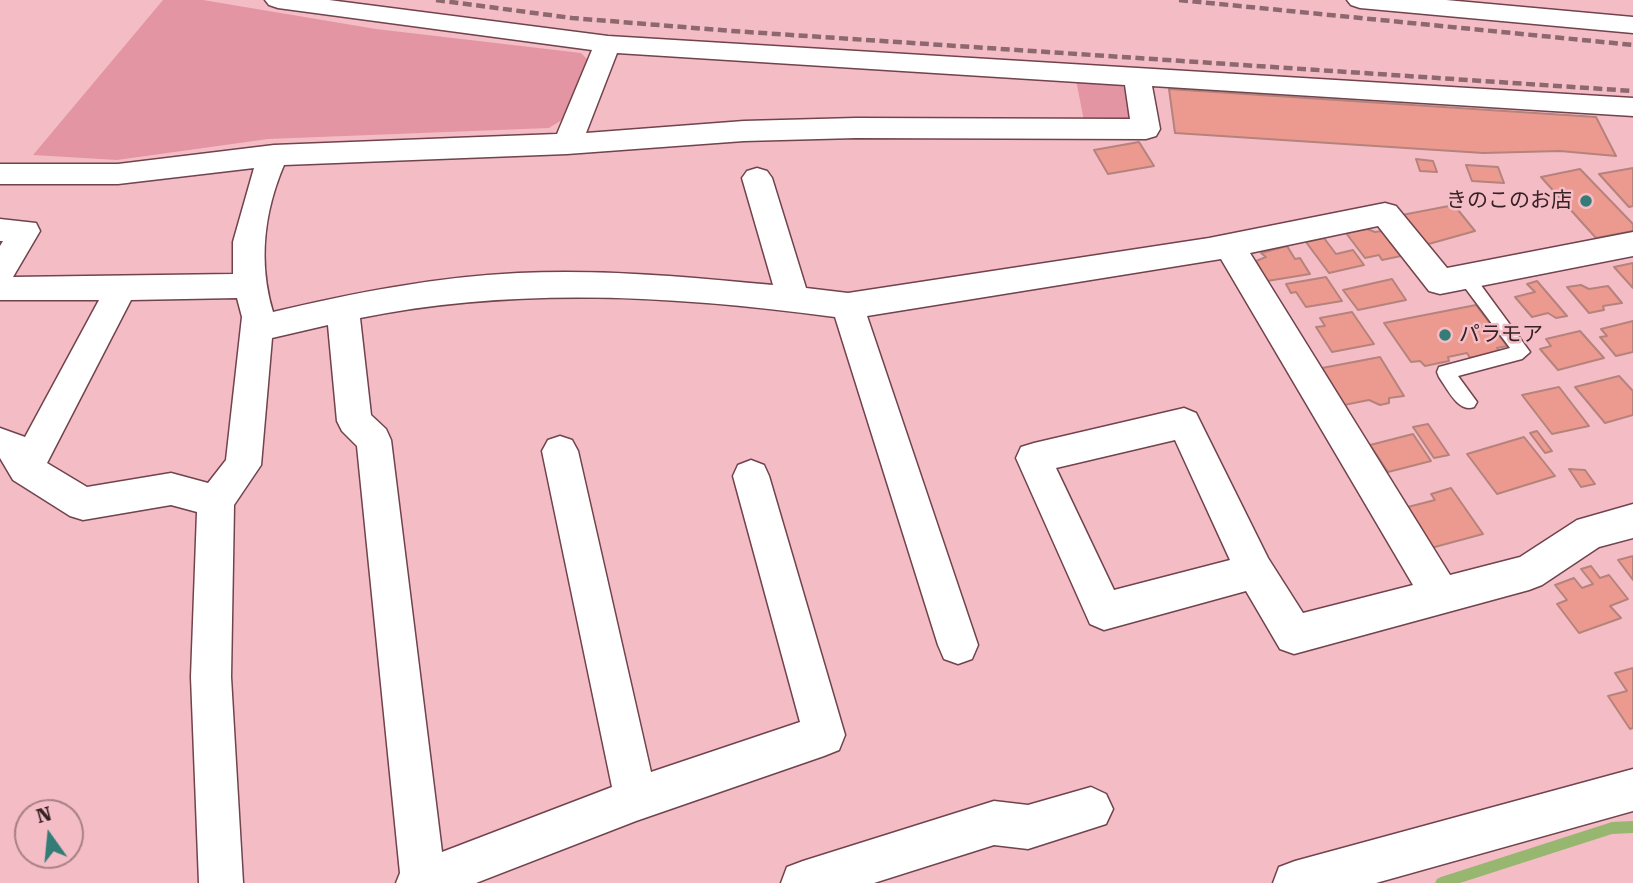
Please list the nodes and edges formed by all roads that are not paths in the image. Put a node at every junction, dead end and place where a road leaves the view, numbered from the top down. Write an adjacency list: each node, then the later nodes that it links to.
1 (278, 0): 5 (street)
2 (1360, 0): 4 (street)
3 (1617, 0): 4 (street)
4 (1631, 24)
5 (608, 44): 6 (street); 8 (street)
6 (1137, 78): 7 (street); 8 (street)
7 (1633, 107)
8 (567, 144): 9 (street)
9 (274, 155): 10 (street); 17 (street)
10 (0, 174)
11 (757, 178): 20 (street)
12 (0, 230): 15 (street)
13 (1633, 244): 16 (street)
14 (1230, 247): 16 (street); 21 (street); 31 (street)
15 (0, 272)
16 (1466, 277): 24 (lane)
17 (249, 286): 19 (street); 23 (street)
18 (0, 287): 19 (street)
19 (121, 288): 26 (street)
20 (793, 299): 21 (street); 22 (street)
21 (848, 306): 32 (street)
22 (343, 308): 23 (street); 38 (street)
23 (256, 329): 28 (street)
24 (1468, 402)
25 (560, 450): 34 (street)
26 (13, 456): 28 (street)
27 (751, 476): 34 (street)
28 (216, 501): 37 (street)
29 (1633, 521): 31 (street)
30 (1255, 571): 30 (street); 31 (street)
31 (1442, 597)
32 (958, 645)
33 (1633, 790): 36 (street)
34 (636, 799): 38 (street)
35 (1091, 809): 39 (street)
36 (1373, 872): 40 (street)
37 (221, 883)
38 (421, 883)
39 (803, 883)
40 (1295, 883)

